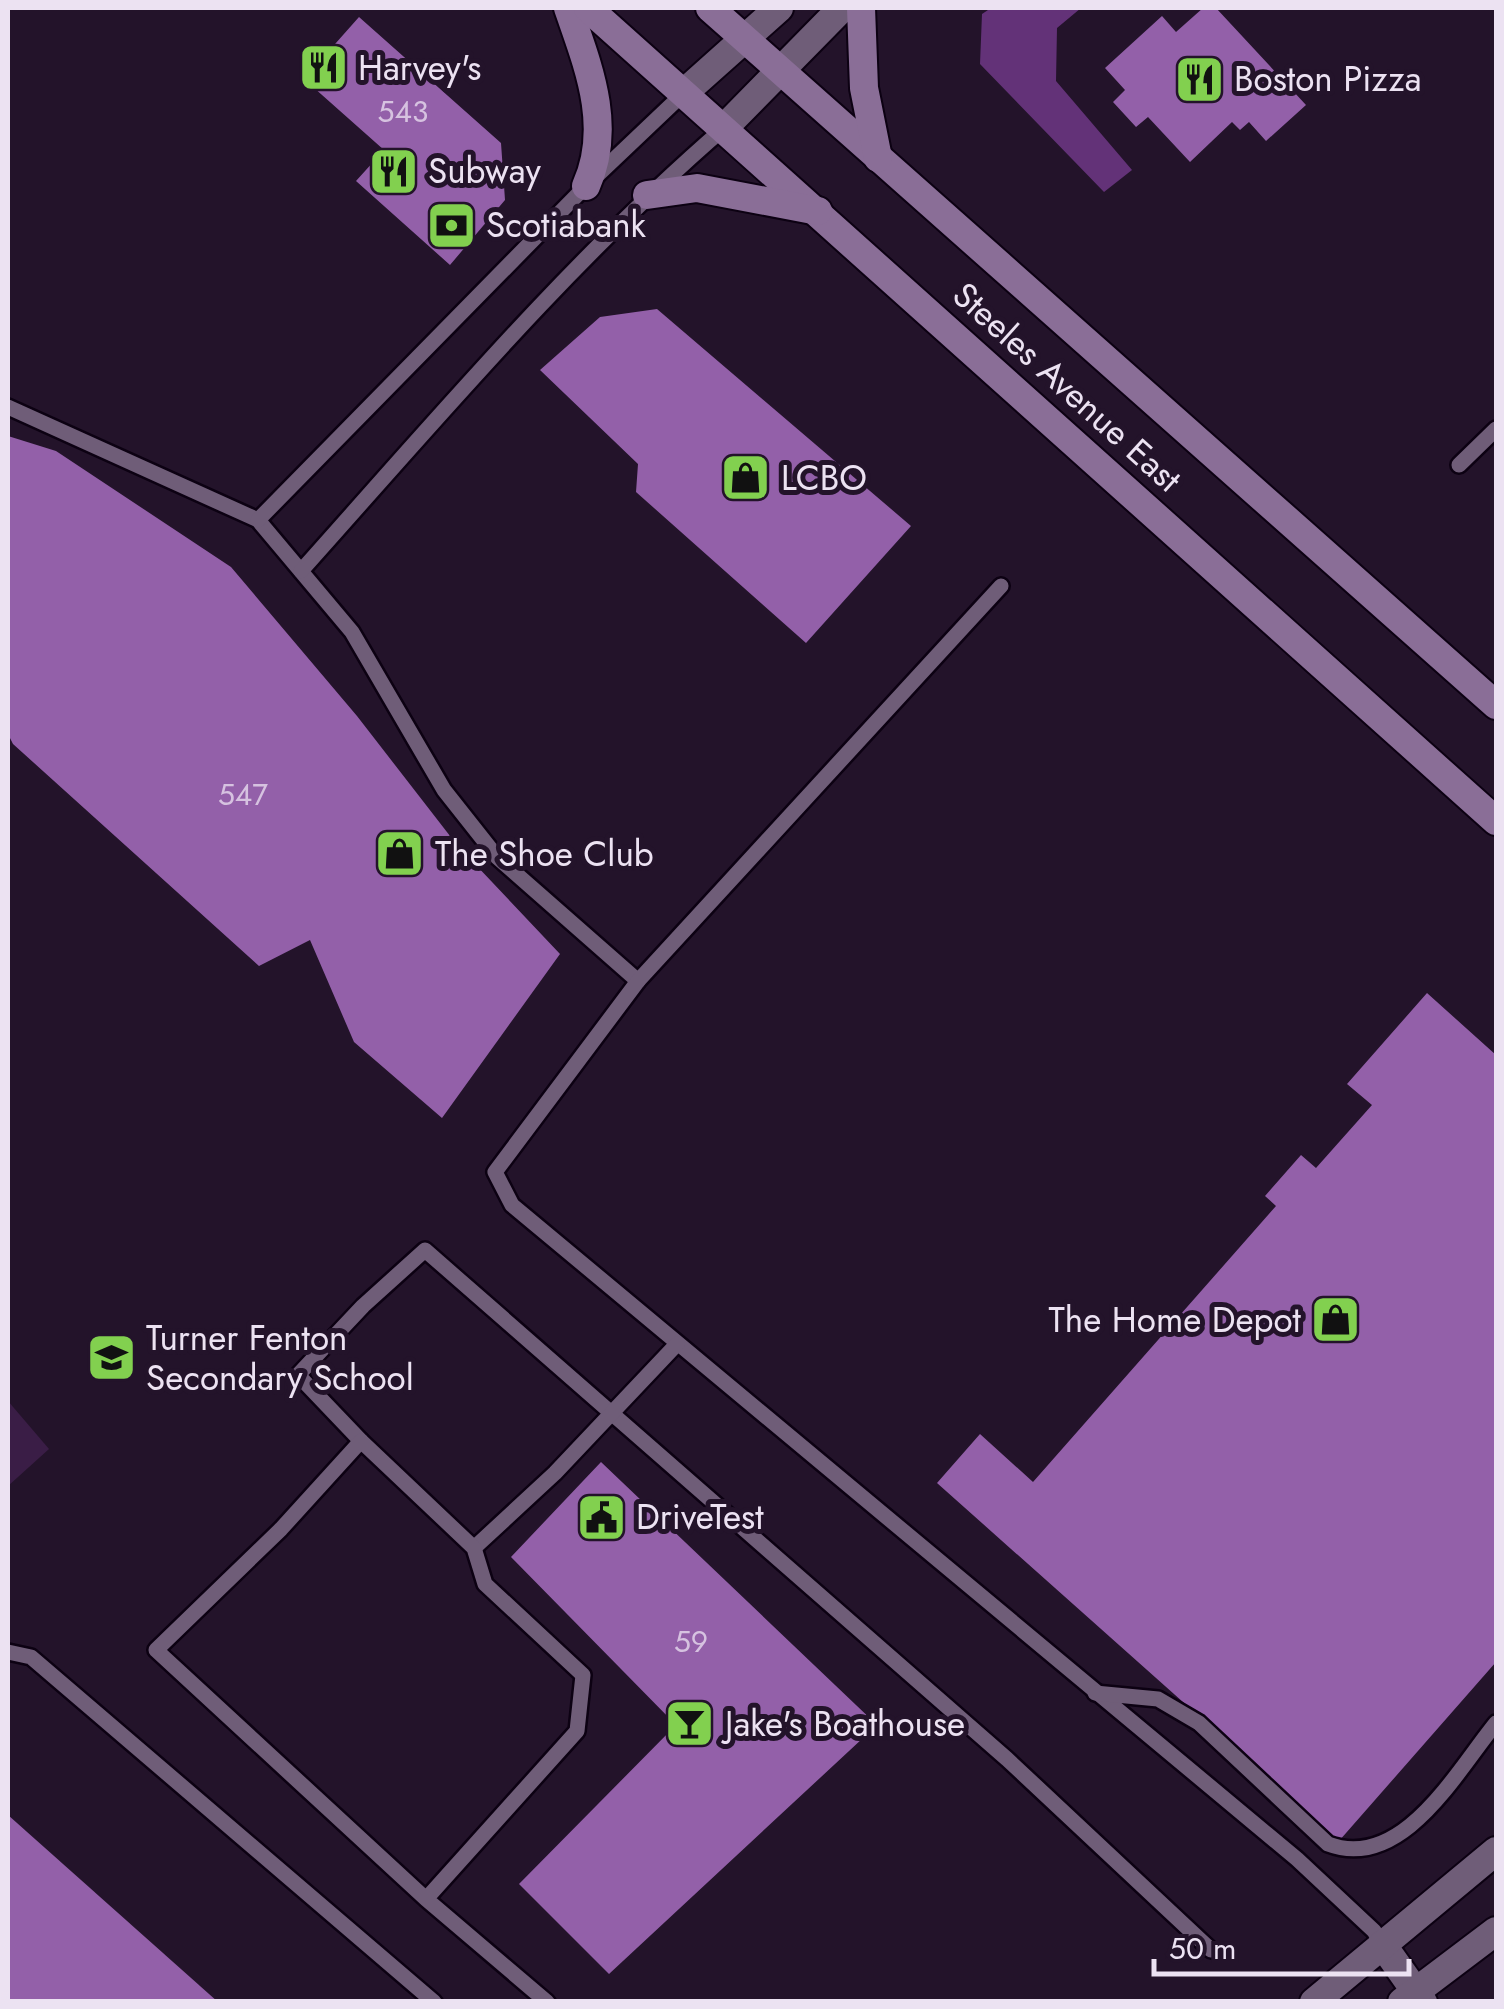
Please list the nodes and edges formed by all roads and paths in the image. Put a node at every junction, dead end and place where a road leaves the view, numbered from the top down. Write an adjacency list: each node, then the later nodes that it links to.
1 (568, 8): 12 (main road)
2 (588, 8): 9 (main road, Steeles Avenue East)
3 (710, 8): 7 (main road, Steeles Avenue East)
4 (779, 8): 7 (street)
5 (842, 8): 8 (street)
6 (861, 8): 11 (main road)
7 (745, 39): 8 (main road, Steeles Avenue East); 9 (street)
8 (779, 69): 10 (street); 11 (main road, Steeles Avenue East)
9 (686, 91): 10 (main road, Steeles Avenue East); 12 (lane)
10 (724, 128): 13 (lane); 14 (main road, Steeles Avenue East)
11 (878, 158): 21 (main road, Steeles Avenue East)
12 (586, 186): 18 (lane)
13 (647, 194): 14 (main road); 19 (lane)
14 (818, 210): 22 (main road, Steeles Avenue East)
15 (8, 407): 18 (lane)
16 (1496, 429): 17 (lane)
17 (1460, 465)
18 (258, 520): 19 (lane)
19 (301, 572): 23 (lane)
20 (1001, 586): 23 (lane)
21 (1496, 705)
22 (1496, 821)
23 (638, 981): 24 (lane)
24 (676, 1344): 25 (lane); 29 (lane)
25 (612, 1411): 26 (lane); 27 (lane); 35 (lane)
26 (361, 1441): 27 (lane); 32 (lane)
27 (474, 1548): 32 (lane)
28 (8, 1652): 37 (lane)
29 (1095, 1693): 30 (lane); 34 (lane)
30 (1496, 1722)
31 (1496, 1852): 34 (street)
32 (426, 1899): 38 (lane)
33 (1496, 1931): 36 (street)
34 (1382, 1944): 36 (street); 39 (street)
35 (1211, 1950)
36 (1413, 1998)
37 (434, 2002)
38 (547, 2002)
39 (1314, 2002)

